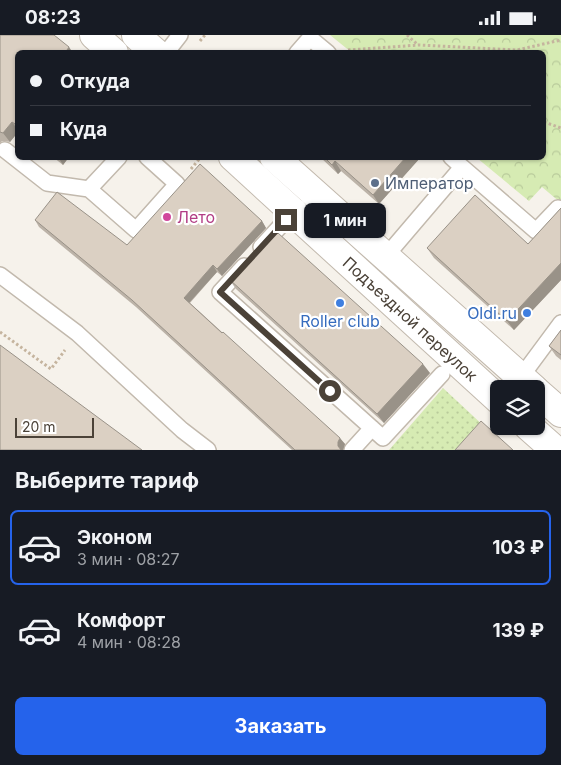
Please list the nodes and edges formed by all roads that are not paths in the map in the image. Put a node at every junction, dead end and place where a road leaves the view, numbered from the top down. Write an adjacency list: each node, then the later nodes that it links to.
1 (94, 35): 4 (street)
2 (136, 35): 5 (street)
3 (180, 35): 6 (lane)
4 (111, 50)
5 (153, 50)
6 (168, 50)
7 (300, 50): 8 (lane)
8 (324, 50)
9 (5, 150): 10 (lane)
10 (15, 158)
11 (17, 160): 17 (lane)
12 (116, 160): 17 (lane)
13 (150, 160): 17 (lane)
14 (236, 160): 20 (street, Подъездной переулок)
15 (277, 160): 18 (street, Подъездной переулок)
16 (457, 162): 19 (lane); 21 (lane)
17 (89, 189)
18 (312, 191): 20 (lane); 21 (street, Подъездной переулок)
19 (558, 208)
20 (293, 212): 27 (street, Подъездной переулок); 30 (lane)
21 (386, 256): 25 (street, Подъездной переулок)
22 (0, 275): 32 (lane)
23 (561, 323): 26 (lane)
24 (442, 374): 30 (lane)
25 (519, 380)
26 (528, 380)
27 (490, 392)
28 (545, 401): 29 (street, Подъездной переулок)
29 (561, 413)
30 (372, 428): 33 (lane)
31 (538, 435): 34 (street)
32 (208, 450)
33 (352, 450)
34 (554, 450)

